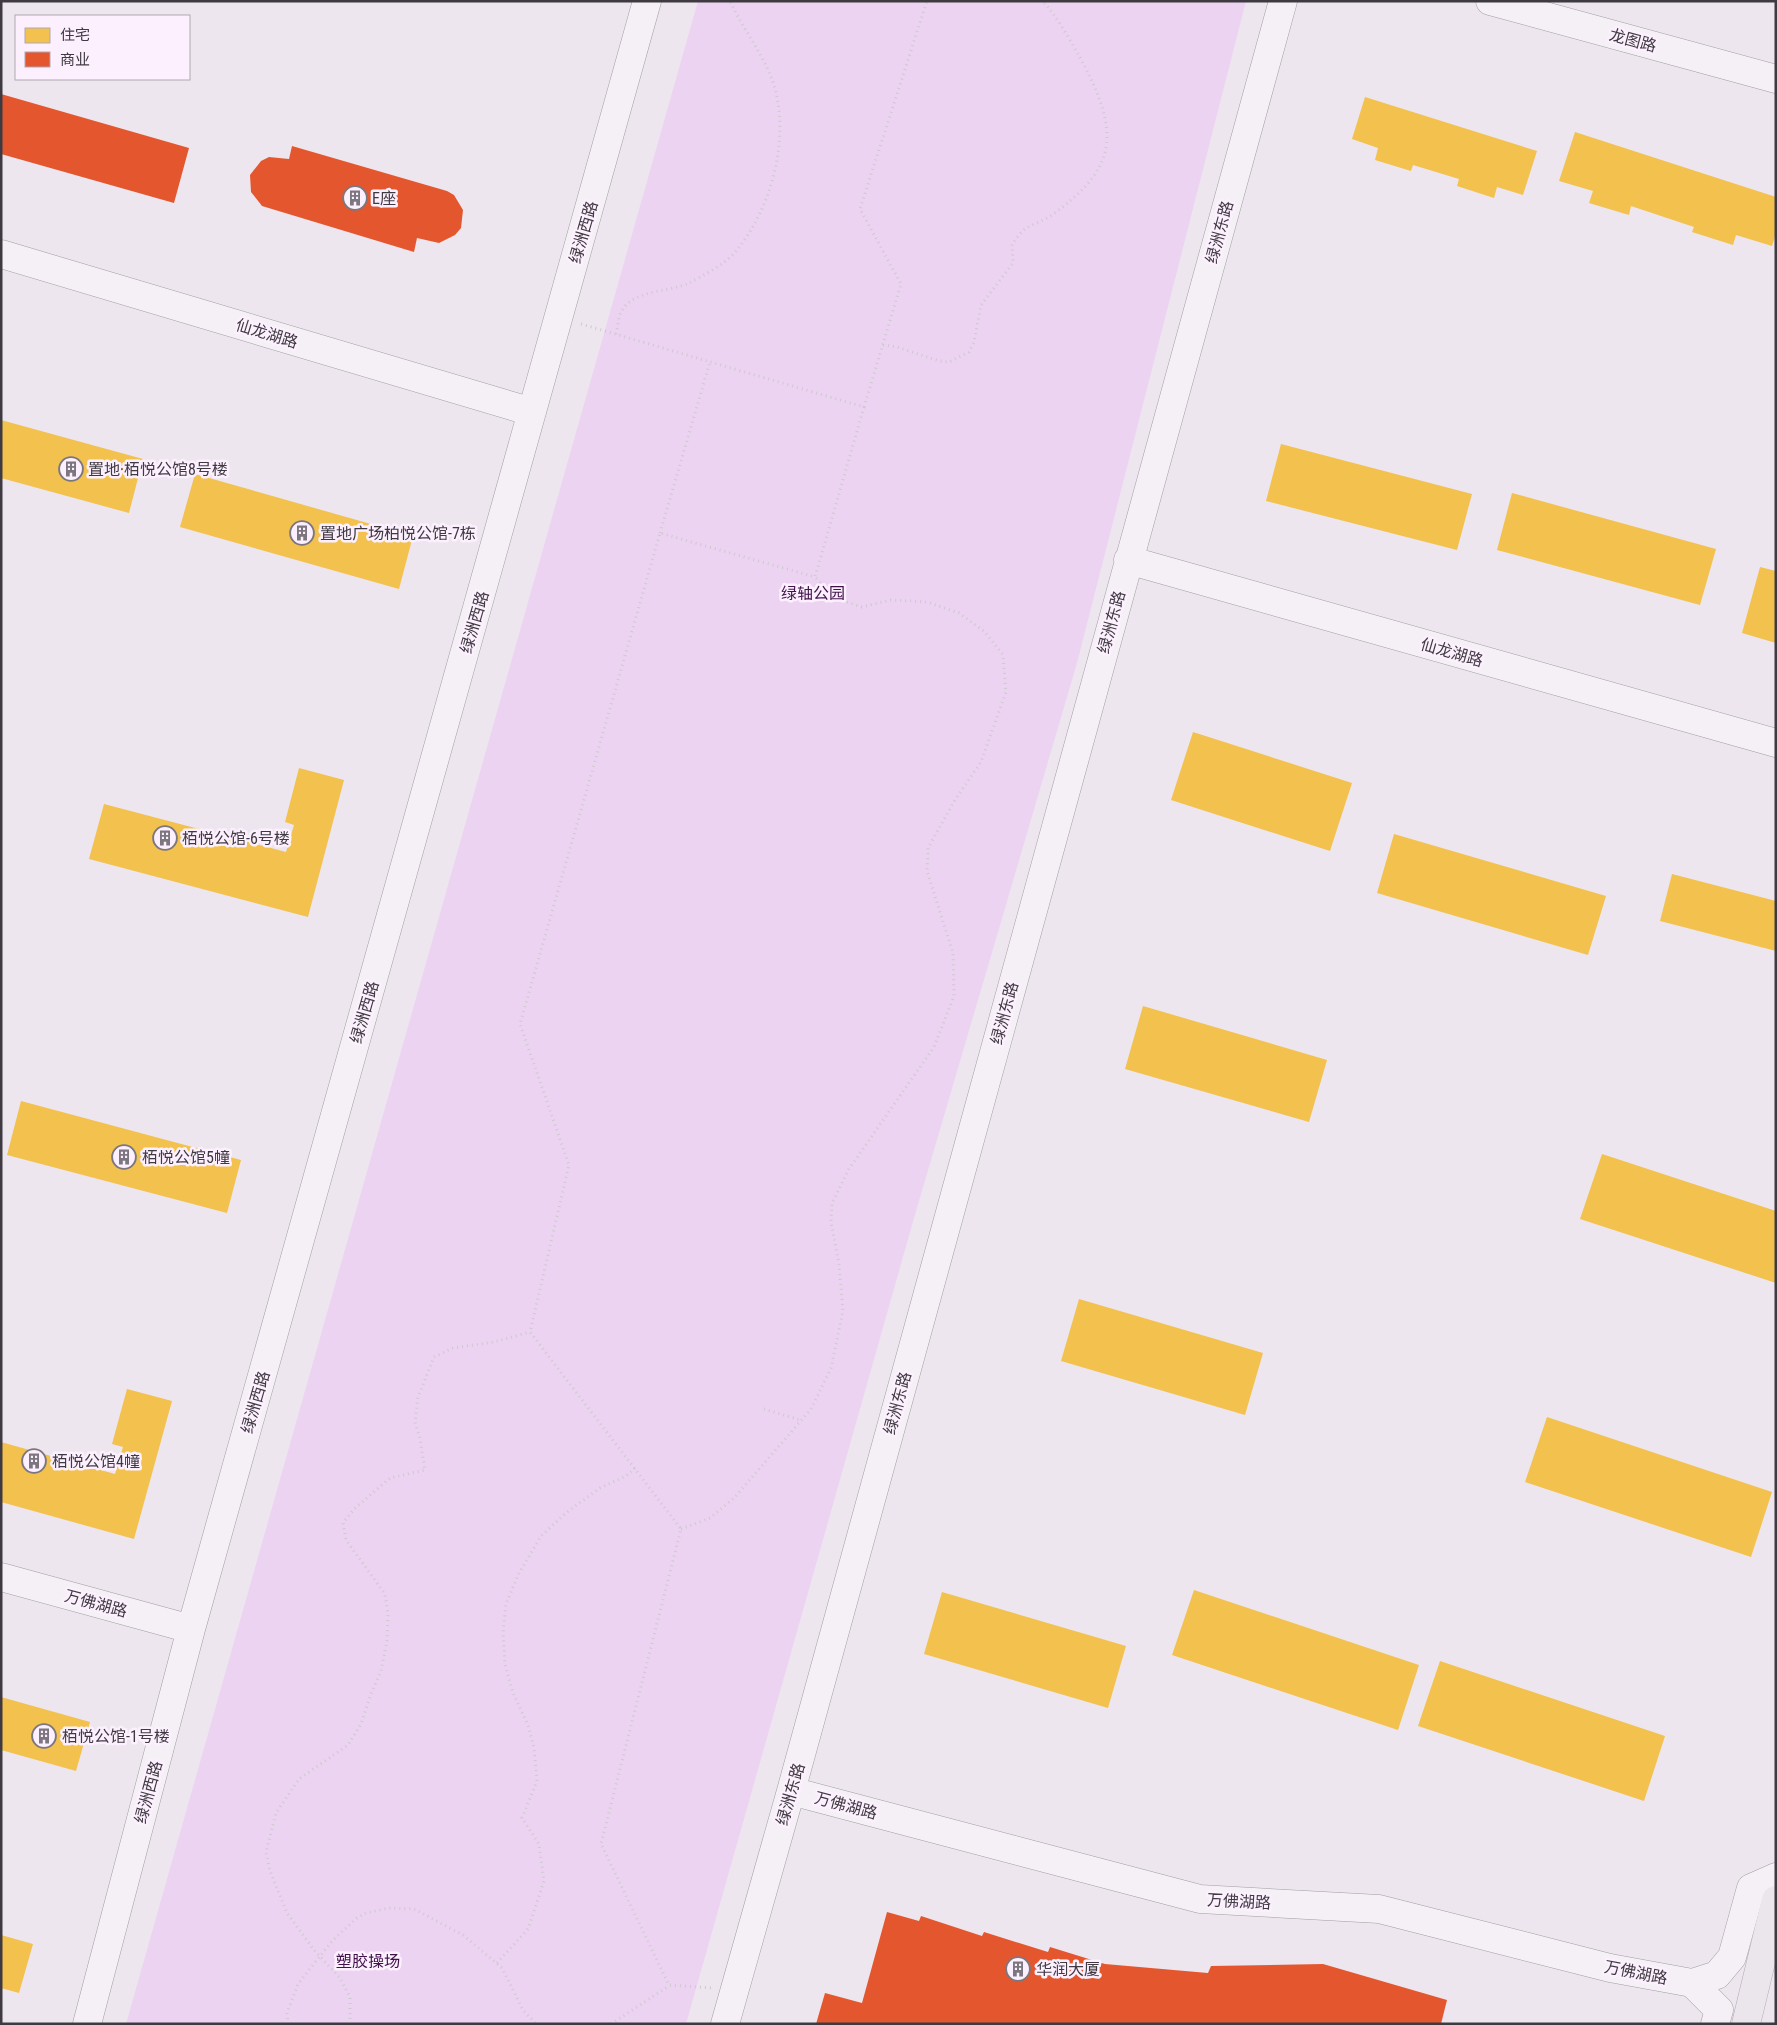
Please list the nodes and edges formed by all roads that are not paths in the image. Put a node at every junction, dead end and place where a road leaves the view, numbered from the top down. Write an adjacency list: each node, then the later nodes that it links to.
1 (647, 1): 6 (street, 绿洲西路)
2 (1282, 1): 7 (street, 绿洲东路)
3 (1490, 1): 4 (street, 龙图路)
4 (1776, 79)
5 (1, 254): 6 (street, 仙龙湖路)
6 (532, 412): 10 (street, 绿洲西路)
7 (1128, 560): 8 (street, 仙龙湖路); 11 (street, 绿洲东路)
8 (1776, 744)
9 (1, 1577): 10 (street, 万佛湖路)
10 (192, 1629): 15 (street, 绿洲西路)
11 (792, 1791): 14 (street, 万佛湖路); 16 (street, 绿洲东路)
12 (1776, 1877): 14 (street)
13 (1776, 1900): 18 (main road)
14 (1692, 1983): 17 (street)
15 (87, 2024)
16 (725, 2024)
17 (1715, 2024)
18 (1746, 2024)

